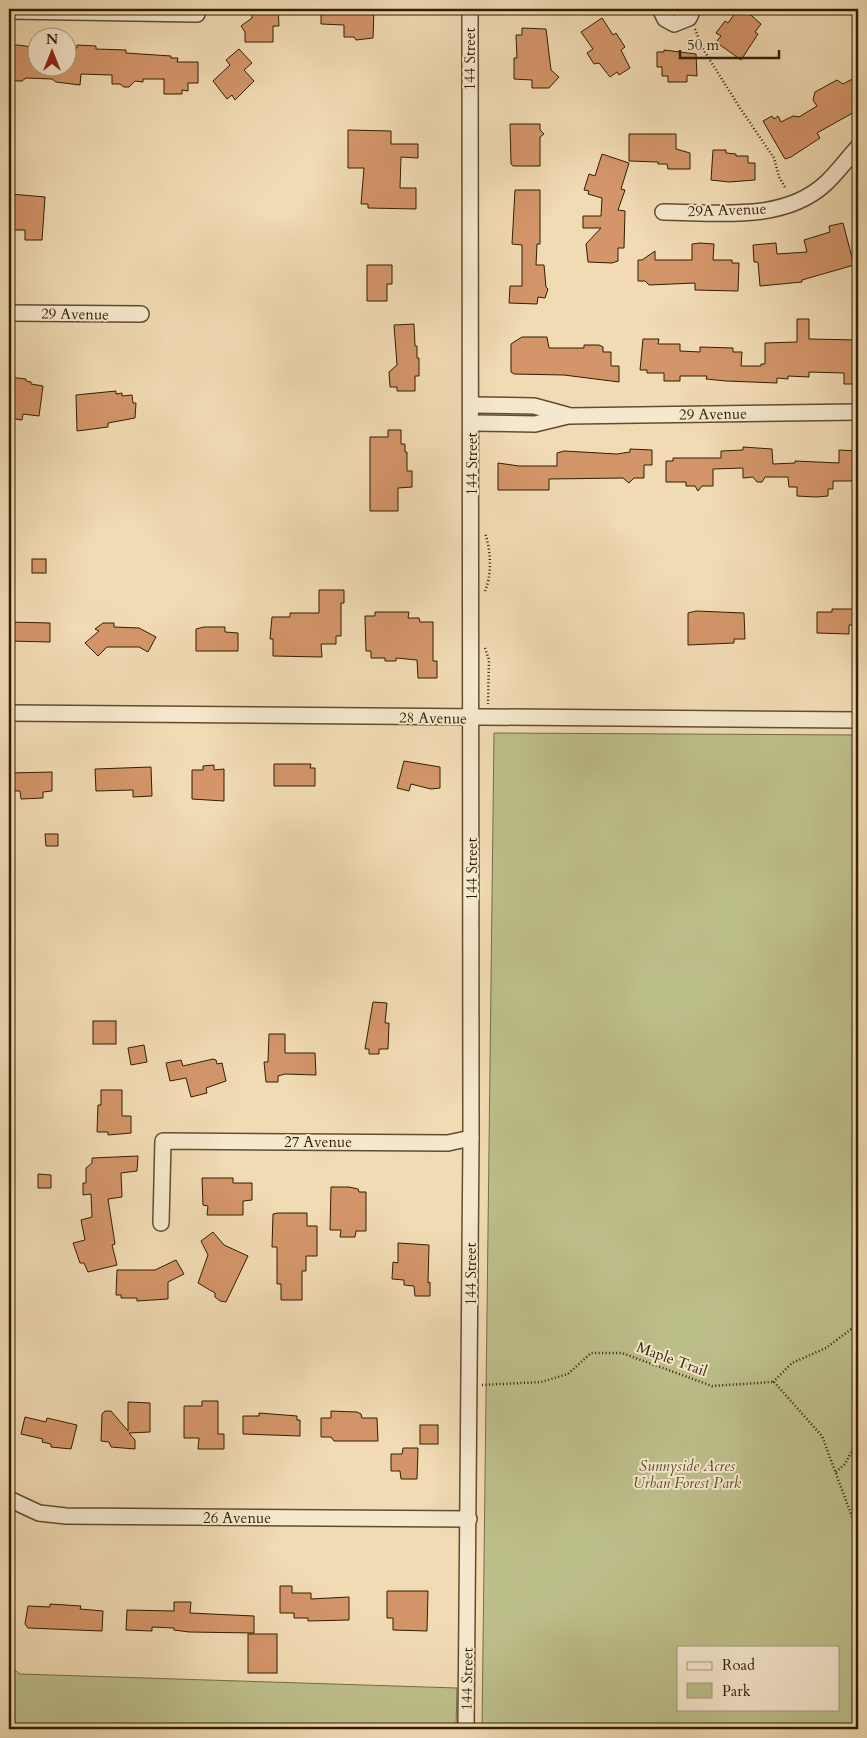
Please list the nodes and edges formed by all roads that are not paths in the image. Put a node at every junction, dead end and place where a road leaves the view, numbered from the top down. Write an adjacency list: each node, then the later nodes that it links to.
1 (470, 9): 10 (street, 144 Street)
2 (660, 9): 3 (street)
3 (693, 9)
4 (9, 11): 5 (street)
5 (197, 14)
6 (858, 147): 7 (street, 29A Avenue)
7 (663, 212)
8 (9, 313): 9 (street, 29 Avenue)
9 (141, 314)
10 (472, 405): 12 (street, 29 Avenue); 13 (street, 144 Street)
11 (858, 412): 12 (street, 29 Avenue)
12 (568, 416): 13 (street, 29 Avenue)
13 (472, 423): 15 (street, 144 Street)
14 (9, 713): 15 (street, 28 Avenue)
15 (472, 718): 16 (street, 28 Avenue); 17 (street, 144 Street)
16 (858, 720)
17 (471, 1138): 18 (street, 27 Avenue); 20 (street, 144 Street)
18 (161, 1223)
19 (9, 1499): 20 (street, 26 Avenue)
20 (469, 1519): 21 (street, 144 Street)
21 (466, 1729)

